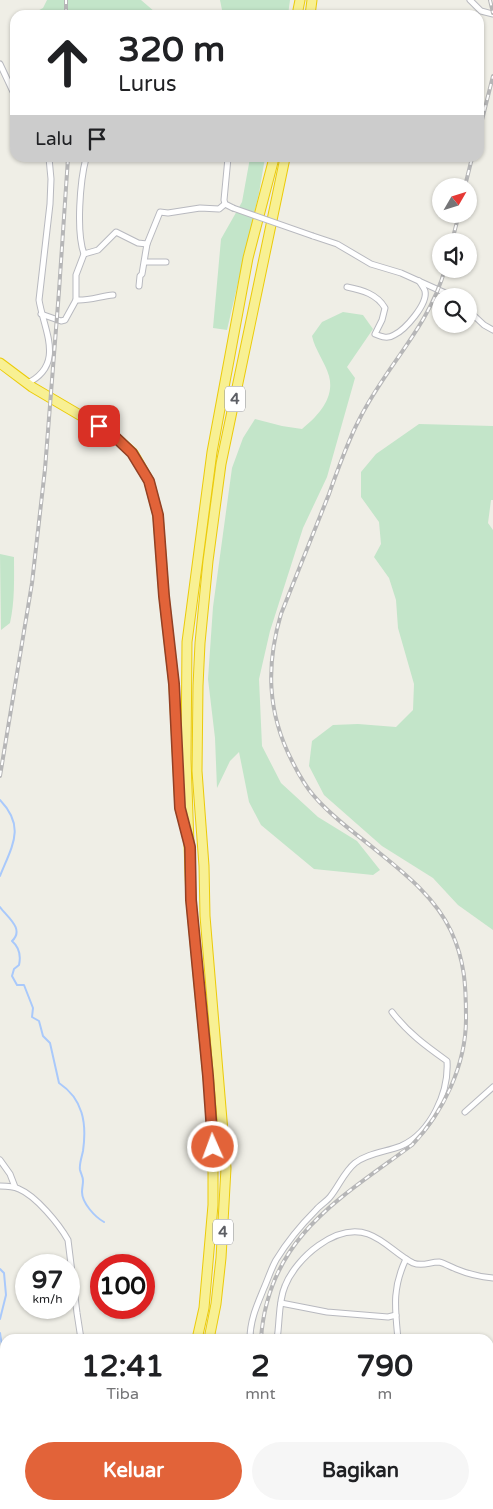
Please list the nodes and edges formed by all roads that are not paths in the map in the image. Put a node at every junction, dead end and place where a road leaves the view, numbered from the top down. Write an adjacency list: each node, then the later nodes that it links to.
1 (470, 0): 2 (street)
2 (480, 10)
3 (0, 64): 4 (street)
4 (10, 85)
5 (49, 162): 21 (street)
6 (85, 162): 12 (street)
7 (228, 162): 10 (street)
8 (273, 162): 26 (highway, 4)
9 (284, 162): 39 (highway, 4)
10 (225, 204): 11 (street); 15 (street, bridge)
11 (147, 244): 12 (street); 13 (street)
12 (84, 254): 20 (street)
13 (145, 262): 14 (street); 16 (street)
14 (166, 262)
15 (419, 281): 17 (street); 18 (street)
16 (139, 286)
17 (347, 287)
18 (434, 288)
19 (114, 295): 20 (street)
20 (76, 300): 21 (street)
21 (41, 314): 25 (street)
22 (477, 319): 23 (street)
23 (493, 330)
24 (0, 363): 25 (highway)
25 (26, 384): 26 (highway)
26 (190, 847): 38 (highway, 4)
27 (392, 1012): 40 (street)
28 (492, 1089): 29 (street)
29 (465, 1112)
30 (0, 1160): 32 (street)
31 (0, 1186): 32 (street)
32 (15, 1187): 37 (street)
33 (406, 1259): 34 (street); 35 (street); 36 (street)
34 (493, 1278)
35 (281, 1304): 36 (street); 41 (street)
36 (396, 1316): 42 (street)
37 (80, 1334)
38 (198, 1334)
39 (210, 1334)
40 (250, 1334)
41 (278, 1334)
42 (398, 1334)

